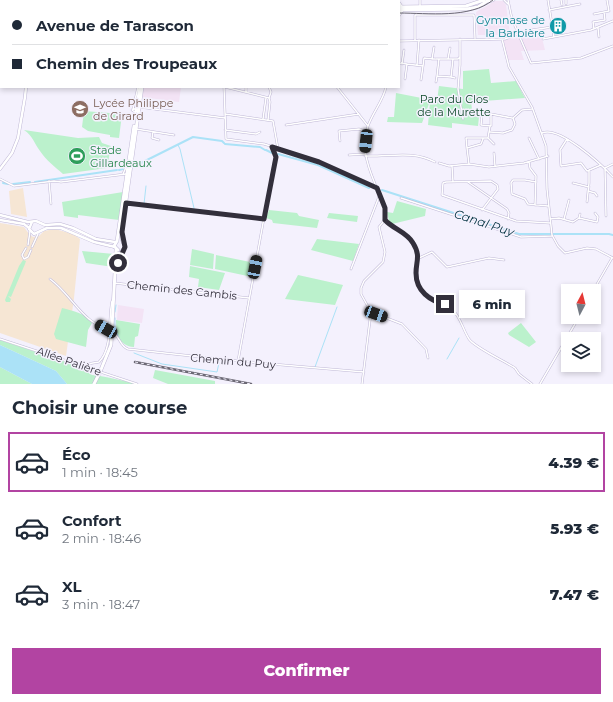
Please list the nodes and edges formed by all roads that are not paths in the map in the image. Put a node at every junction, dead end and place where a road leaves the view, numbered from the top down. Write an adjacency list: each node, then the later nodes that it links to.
1 (400, 0): 19 (street)
2 (420, 0): 20 (street)
3 (480, 0): 17 (main road)
4 (484, 0): 17 (main road)
5 (489, 0): 18 (main road)
6 (494, 0): 18 (street)
7 (508, 0): 15 (street)
8 (548, 0): 21 (street)
9 (561, 0): 16 (street)
10 (566, 0): 13 (street)
11 (607, 0): 22 (street)
12 (504, 1): 15 (street)
13 (566, 4)
14 (580, 4): 21 (street)
15 (509, 5): 28 (street)
16 (562, 5)
17 (469, 6): 20 (main road)
18 (478, 6): 19 (main road)
19 (401, 7): 20 (main road)
20 (420, 7)
21 (549, 10): 25 (street)
22 (604, 12): 23 (street); 27 (street)
23 (594, 14)
24 (613, 21): 26 (street)
25 (552, 27): 28 (street); 29 (street)
26 (598, 28): 27 (street); 30 (street)
27 (594, 29): 29 (street)
28 (519, 34): 33 (street); 38 (street)
29 (554, 37): 34 (street)
30 (599, 37)
31 (460, 39): 32 (street); 36 (street); 42 (street)
32 (476, 39): 33 (street); 35 (street)
33 (502, 39): 73 (street)
34 (543, 39)
35 (415, 40): 36 (street); 37 (street)
36 (419, 40): 43 (street)
37 (400, 41)
38 (613, 46)
39 (434, 47): 45 (street)
40 (450, 48): 47 (street)
41 (404, 50): 49 (street)
42 (460, 57): 48 (street); 81 (street)
43 (418, 58): 44 (street); 51 (street)
44 (424, 58): 45 (street); 52 (street)
45 (432, 58): 46 (street)
46 (437, 59): 47 (street); 53 (street)
47 (448, 59): 48 (street)
48 (453, 59): 54 (street)
49 (400, 64): 50 (street)
50 (407, 64): 51 (street); 55 (street)
51 (417, 65): 52 (street)
52 (423, 66): 57 (street)
53 (437, 76): 54 (street); 58 (street)
54 (451, 77): 56 (street)
55 (405, 78)
56 (455, 78)
57 (421, 80)
58 (436, 82)
59 (26, 88): 119 (street)
60 (140, 88): 71 (main road)
61 (140, 88): 72 (street)
62 (224, 88): 75 (street)
63 (228, 88): 68 (street)
64 (246, 88): 68 (street)
65 (269, 88): 70 (street)
66 (338, 88): 76 (street)
67 (386, 88): 84 (street)
68 (246, 92): 69 (street)
69 (266, 98): 70 (street); 80 (street)
70 (269, 98): 82 (street)
71 (138, 108): 72 (street); 74 (main road); 78 (street); 86 (main road)
72 (132, 109): 74 (street)
73 (532, 109): 79 (street); 92 (street)
74 (136, 113): 111 (main road)
75 (225, 114): 78 (street); 80 (street)
76 (359, 114): 83 (street); 84 (street)
77 (490, 115): 79 (street); 85 (street); 85 (street)
78 (225, 118): 87 (street)
79 (513, 118): 91 (street)
80 (263, 119): 82 (street)
81 (463, 119)
82 (268, 120): 103 (street)
83 (286, 124)
84 (368, 126): 90 (street)
85 (490, 126): 91 (street)
86 (136, 129): 88 (street); 122 (main road)
87 (225, 130): 89 (street); 101 (street)
88 (153, 132): 93 (street); 98 (street)
89 (260, 132)
90 (367, 132): 99 (street); 106 (street)
91 (490, 132): 94 (street)
92 (542, 133): 97 (street); 107 (street)
93 (174, 135)
94 (488, 138): 96 (street); 100 (street)
95 (529, 138): 108 (street)
96 (483, 139): 102 (street); 102 (street)
97 (567, 139): 115 (street); 120 (street)
98 (159, 140)
99 (340, 141)
100 (494, 144)
101 (272, 147): 103 (street); 152 (street)
102 (467, 148): 113 (street)
103 (278, 149): 132 (street)
104 (494, 153): 117 (street)
105 (349, 155): 106 (street)
106 (365, 155): 109 (street); 132 (street)
107 (548, 156): 108 (street); 145 (street)
108 (539, 159): 110 (street)
109 (435, 162)
110 (529, 162): 117 (street); 129 (street)
111 (129, 163): 121 (street); 122 (main road)
112 (439, 163): 116 (street)
113 (469, 164): 116 (street); 117 (street)
114 (613, 164): 118 (street)
115 (601, 165): 118 (street); 120 (street)
116 (452, 166): 127 (street)
117 (495, 166)
118 (605, 168): 124 (street); 150 (street)
119 (0, 169)
120 (589, 170): 131 (street)
121 (124, 171): 122 (street); 123 (street)
122 (129, 173): 123 (street); 142 (main road); 166 (main road)
123 (121, 174): 126 (street)
124 (613, 177)
125 (0, 180): 126 (street)
126 (49, 181): 143 (street)
127 (453, 182): 128 (street); 146 (street)
128 (468, 182): 139 (street); 139 (street)
129 (536, 182): 144 (street); 144 (street)
130 (573, 183): 131 (street)
131 (589, 187): 134 (street)
132 (377, 188): 133 (street)
133 (378, 191): 135 (street); 136 (street)
134 (588, 191): 137 (street); 141 (street)
135 (382, 192)
136 (380, 194): 157 (street); 178 (street)
137 (597, 196)
138 (401, 198): 164 (street)
139 (491, 198): 146 (street); 153 (street)
140 (569, 200): 155 (street)
141 (586, 202)
142 (126, 203): 152 (street); 165 (main road)
143 (51, 204)
144 (535, 205): 145 (street)
145 (549, 206): 154 (street)
146 (482, 210): 153 (street)
147 (580, 214): 151 (street)
148 (595, 214): 151 (street)
149 (0, 215): 158 (street)
150 (606, 216)
151 (579, 218): 155 (street)
152 (264, 219): 183 (street)
153 (508, 219): 159 (street)
154 (550, 219): 155 (street); 159 (street)
155 (564, 219)
156 (0, 220): 161 (street)
157 (385, 220): 175 (street); 184 (street)
158 (32, 222): 160 (street); 161 (street)
159 (550, 223): 164 (street)
160 (41, 224): 162 (street); 166 (street)
161 (29, 230): 163 (street); 167 (street)
162 (42, 230): 163 (street); 170 (street)
163 (38, 234): 168 (street)
164 (552, 234): 176 (street)
165 (123, 241): 166 (main road); 172 (main road)
166 (116, 242): 170 (main road)
167 (28, 245)
168 (32, 247)
169 (26, 248): 173 (street)
170 (116, 249): 172 (main road); 179 (main road)
171 (31, 250): 174 (street)
172 (122, 250): 179 (main road)
173 (24, 252): 174 (street); 174 (street)
174 (28, 254)
175 (418, 258): 177 (street); 195 (street)
176 (613, 258): 182 (street)
177 (504, 260)
178 (351, 270)
179 (115, 274): 181 (main road)
180 (50, 279): 186 (street, Chemin du Puy)
181 (114, 283): 183 (street, Chemin des Cambis); 186 (main road)
182 (597, 284)
183 (249, 298): 189 (street)
184 (371, 312): 188 (street); 191 (street)
185 (575, 324): 196 (street)
186 (111, 331): 189 (street, Chemin du Puy); 190 (street); 192 (main road, bridge)
187 (0, 339): 190 (street, Allée Palière)
188 (428, 358)
189 (238, 361): 191 (street, Chemin du Puy)
190 (81, 365): 193 (street, Allée Palière)
191 (364, 372): 194 (street)
192 (94, 384)
193 (137, 384)
194 (362, 384)
195 (532, 384)
196 (540, 384)

